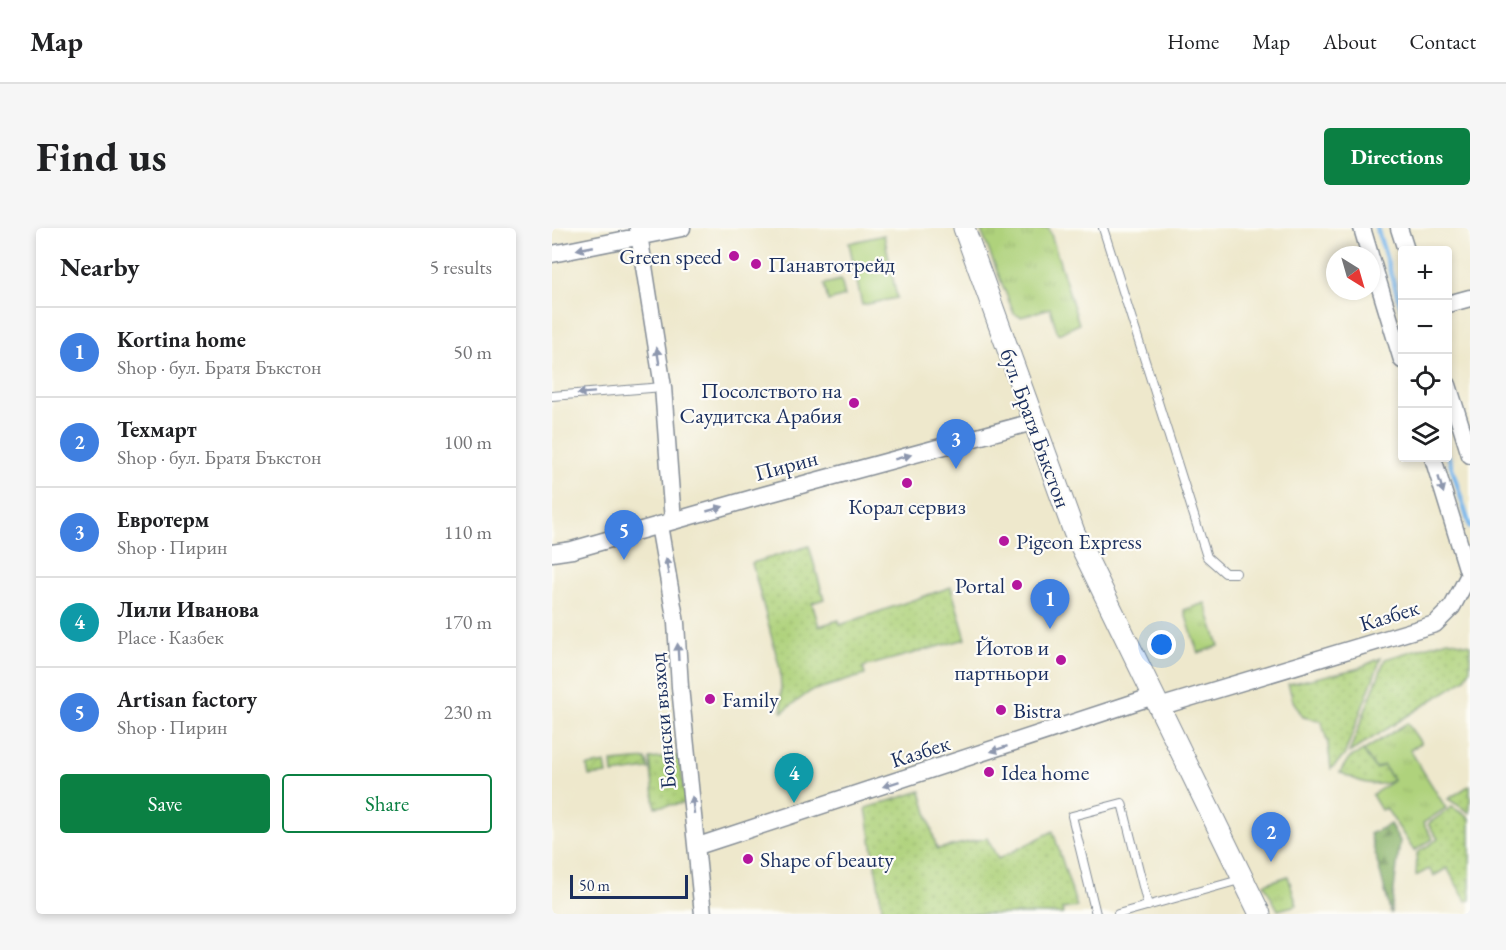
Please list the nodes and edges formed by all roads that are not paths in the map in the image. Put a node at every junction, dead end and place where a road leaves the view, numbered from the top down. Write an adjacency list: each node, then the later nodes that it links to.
1 (682, 228): 6 (street)
2 (964, 228): 17 (street, бул. Братя Бъкстон)
3 (1103, 228): 22 (lane)
4 (1362, 228): 7 (street)
5 (1399, 228): 8 (street)
6 (639, 233): 9 (street, one-way to 9); 14 (street, Боянски възход, one-way to 6)
7 (1368, 246)
8 (1405, 246)
9 (552, 254)
10 (1380, 286): 13 (street)
11 (1470, 298): 12 (street)
12 (1452, 303)
13 (1400, 354)
14 (663, 387): 15 (lane, one-way to 15); 20 (street, Боянски възход)
15 (552, 396)
16 (1452, 398): 18 (street)
17 (1033, 422): 20 (street, Пирин, one-way to 17); 24 (street, бул. Братя Бъкстон)
18 (1470, 455)
19 (1434, 462): 23 (street, one-way to 23)
20 (666, 523): 21 (street, Пирин); 25 (street, Боянски възход, one-way to 20)
21 (552, 553)
22 (1236, 573)
23 (1469, 576): 24 (street, Казбек)
24 (1156, 701): 25 (street, Казбек, one-way to 25); 26 (street, бул. Братя Бъкстон)
25 (698, 846): 28 (street, Боянски възход)
26 (1244, 879): 27 (lane); 31 (street, бул. Братя Бъкстон)
27 (1146, 909): 29 (lane); 30 (lane)
28 (703, 914)
29 (1096, 914)
30 (1119, 914)
31 (1260, 914)

